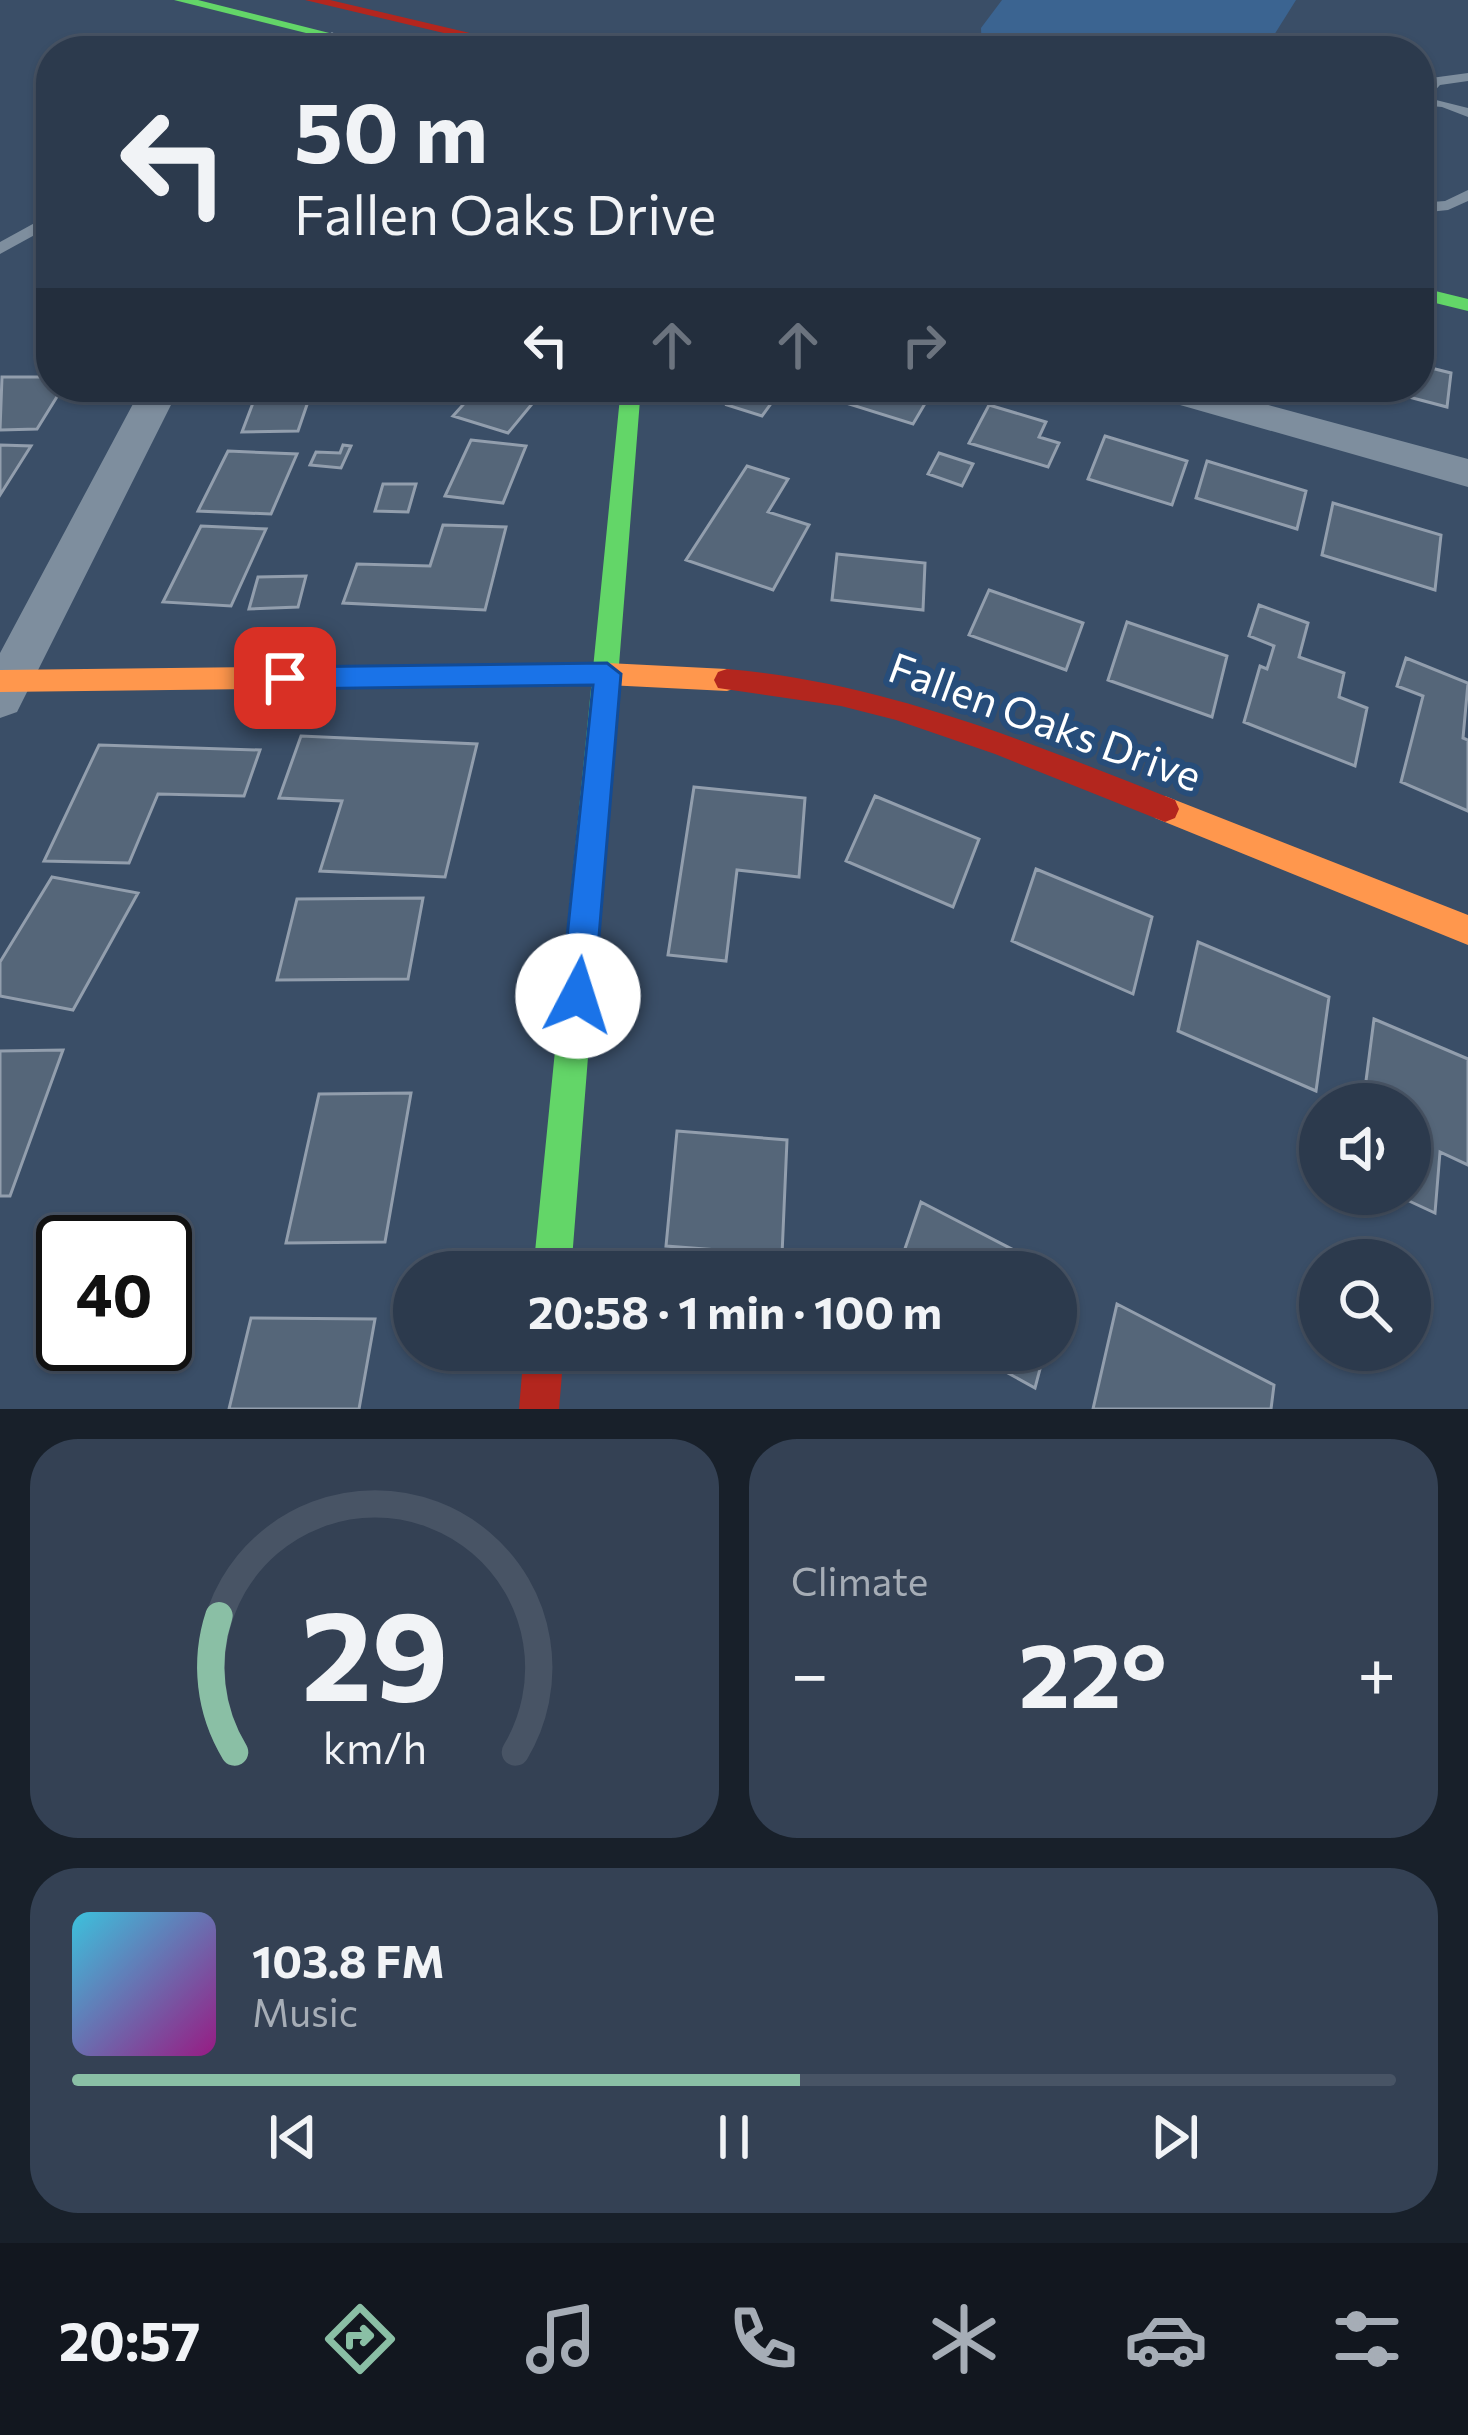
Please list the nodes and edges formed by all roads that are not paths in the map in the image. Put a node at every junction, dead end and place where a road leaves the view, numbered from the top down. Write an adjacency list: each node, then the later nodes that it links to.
1 (181, 0): 4 (street)
2 (312, 0): 3 (street)
3 (434, 27): 5 (street); 6 (street)
4 (296, 36)
5 (420, 36)
6 (473, 36)
7 (1468, 77): 8 (lane)
8 (1434, 83)
9 (1434, 101): 10 (lane)
10 (1468, 113)
11 (1468, 195): 12 (lane)
12 (1434, 206)
13 (36, 227): 14 (lane)
14 (0, 249)
15 (1434, 296): 16 (street)
16 (1468, 304)
17 (153, 402): 24 (street)
18 (631, 402): 21 (street)
19 (653, 402): 21 (street)
20 (1212, 402): 22 (street)
21 (630, 437): 23 (street)
22 (1468, 473)
23 (607, 674): 24 (street, Fallen Oaks Drive); 25 (street, Fallen Oaks Drive); 26 (street)
24 (3, 686)
25 (1468, 930)
26 (554, 1251)
27 (542, 1371): 28 (street)
28 (539, 1409)

